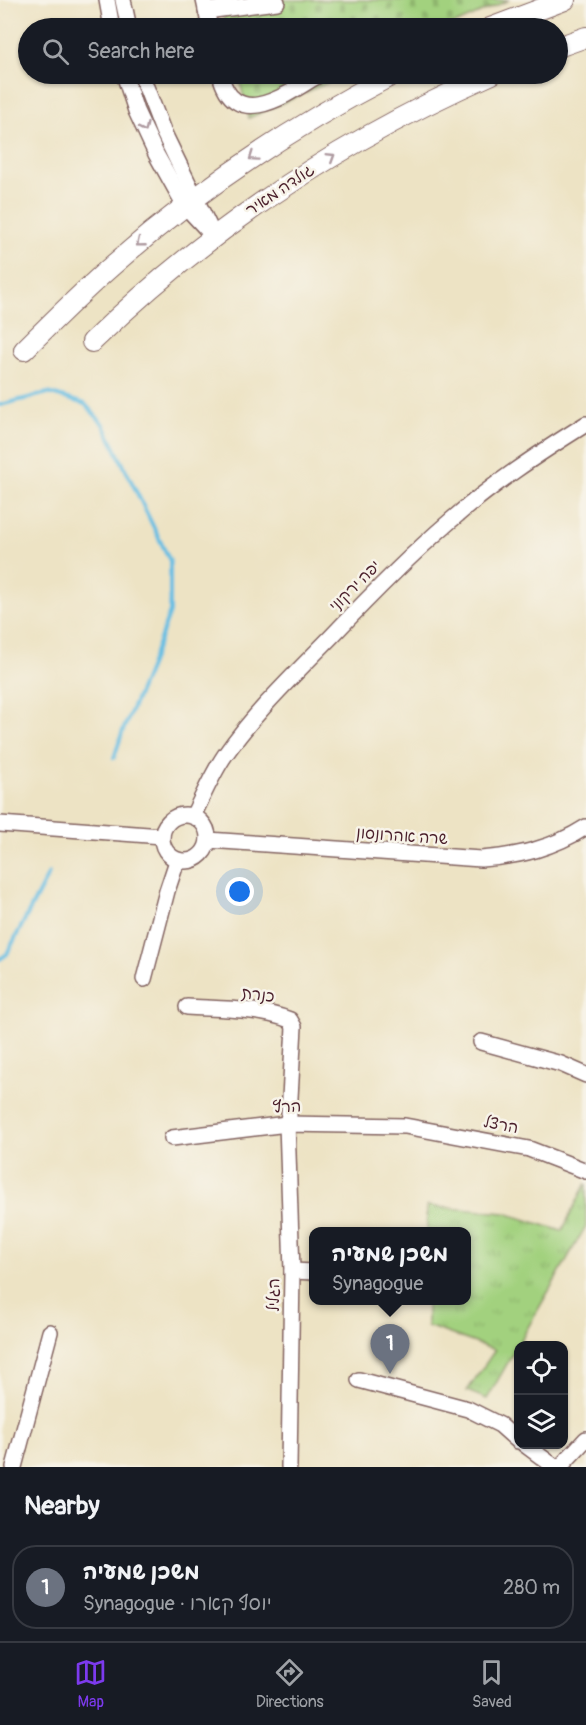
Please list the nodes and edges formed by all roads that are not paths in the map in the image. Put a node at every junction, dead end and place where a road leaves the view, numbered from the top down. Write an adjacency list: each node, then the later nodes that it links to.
1 (107, 0): 6 (street)
2 (123, 0): 7 (street)
3 (565, 0): 8 (main road)
4 (277, 2): 5 (street)
5 (205, 6)
6 (110, 18)
7 (127, 18)
8 (517, 18)
9 (586, 37): 10 (main road)
10 (568, 43)
11 (127, 84): 17 (street, one-way to 17)
12 (145, 84): 17 (street)
13 (223, 84): 14 (street)
14 (304, 84)
15 (376, 84): 17 (main road, one-way to 17)
16 (470, 84): 18 (main road, גולדה מאיר, one-way to 16)
17 (191, 202): 18 (street); 20 (main road, one-way to 20)
18 (214, 237): 19 (main road, גולדה מאיר)
19 (92, 342)
20 (24, 350)
21 (586, 424): 22 (street, יפה ירקוני)
22 (193, 816): 25 (street); 26 (street)
23 (0, 824): 25 (street)
24 (586, 827): 26 (street, שרה אהרונסון)
25 (162, 836): 27 (street)
26 (208, 840): 27 (street)
27 (177, 861): 28 (street)
28 (144, 979)
29 (188, 1006): 32 (street, כנרת)
30 (481, 1042): 31 (street)
31 (586, 1075)
32 (286, 1124): 33 (street, הרץ); 34 (street, הרץ); 36 (street, הגליל)
33 (405, 1126): 35 (street, הרצל)
34 (172, 1138)
35 (586, 1171)
36 (292, 1271): 37 (street); 44 (street, הגליל)
37 (309, 1272)
38 (50, 1332): 43 (street)
39 (359, 1380): 40 (street)
40 (514, 1437)
41 (586, 1439): 46 (street)
42 (531, 1449): 45 (street)
43 (14, 1467)
44 (289, 1467)
45 (555, 1467)
46 (560, 1467)

